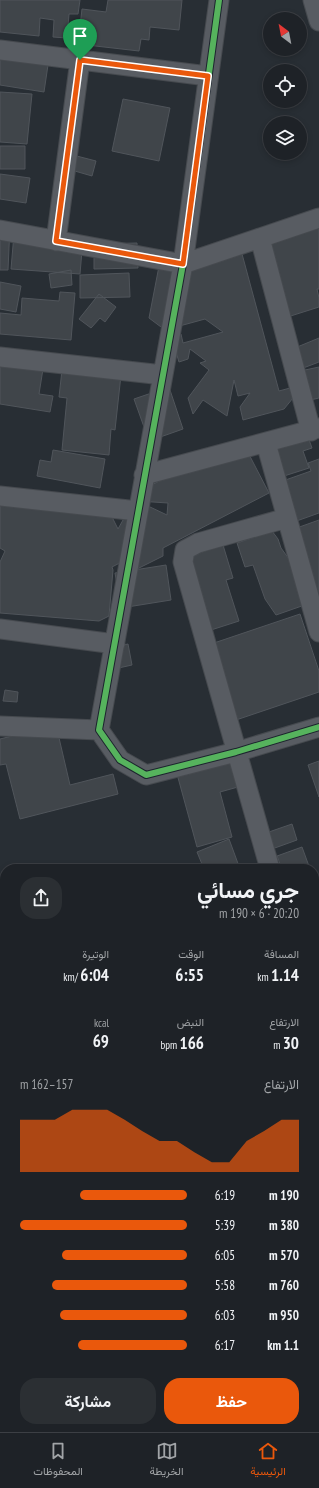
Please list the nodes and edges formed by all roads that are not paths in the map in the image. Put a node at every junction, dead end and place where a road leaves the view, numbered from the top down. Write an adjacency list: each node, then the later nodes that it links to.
1 (218, 0): 6 (street)
2 (313, 0): 3 (street)
3 (319, 21)
4 (0, 50): 5 (street)
5 (80, 60): 6 (street); 10 (street)
6 (208, 76): 11 (street)
7 (319, 218): 9 (street)
8 (0, 230): 10 (street)
9 (260, 238): 11 (street); 14 (street)
10 (56, 241): 11 (street)
11 (183, 264): 13 (street)
12 (0, 357): 13 (street)
13 (163, 375): 16 (street)
14 (315, 430): 15 (street)
15 (266, 443): 16 (street); 19 (street)
16 (144, 475): 18 (street)
17 (0, 496): 18 (street)
18 (138, 511): 22 (street)
19 (287, 518): 21 (street); 26 (street)
20 (0, 629): 22 (street)
21 (319, 632)
22 (114, 644): 25 (street)
23 (0, 726): 25 (street)
24 (319, 728): 26 (street)
25 (99, 730): 26 (street)
26 (236, 752): 27 (street)
27 (269, 864)

